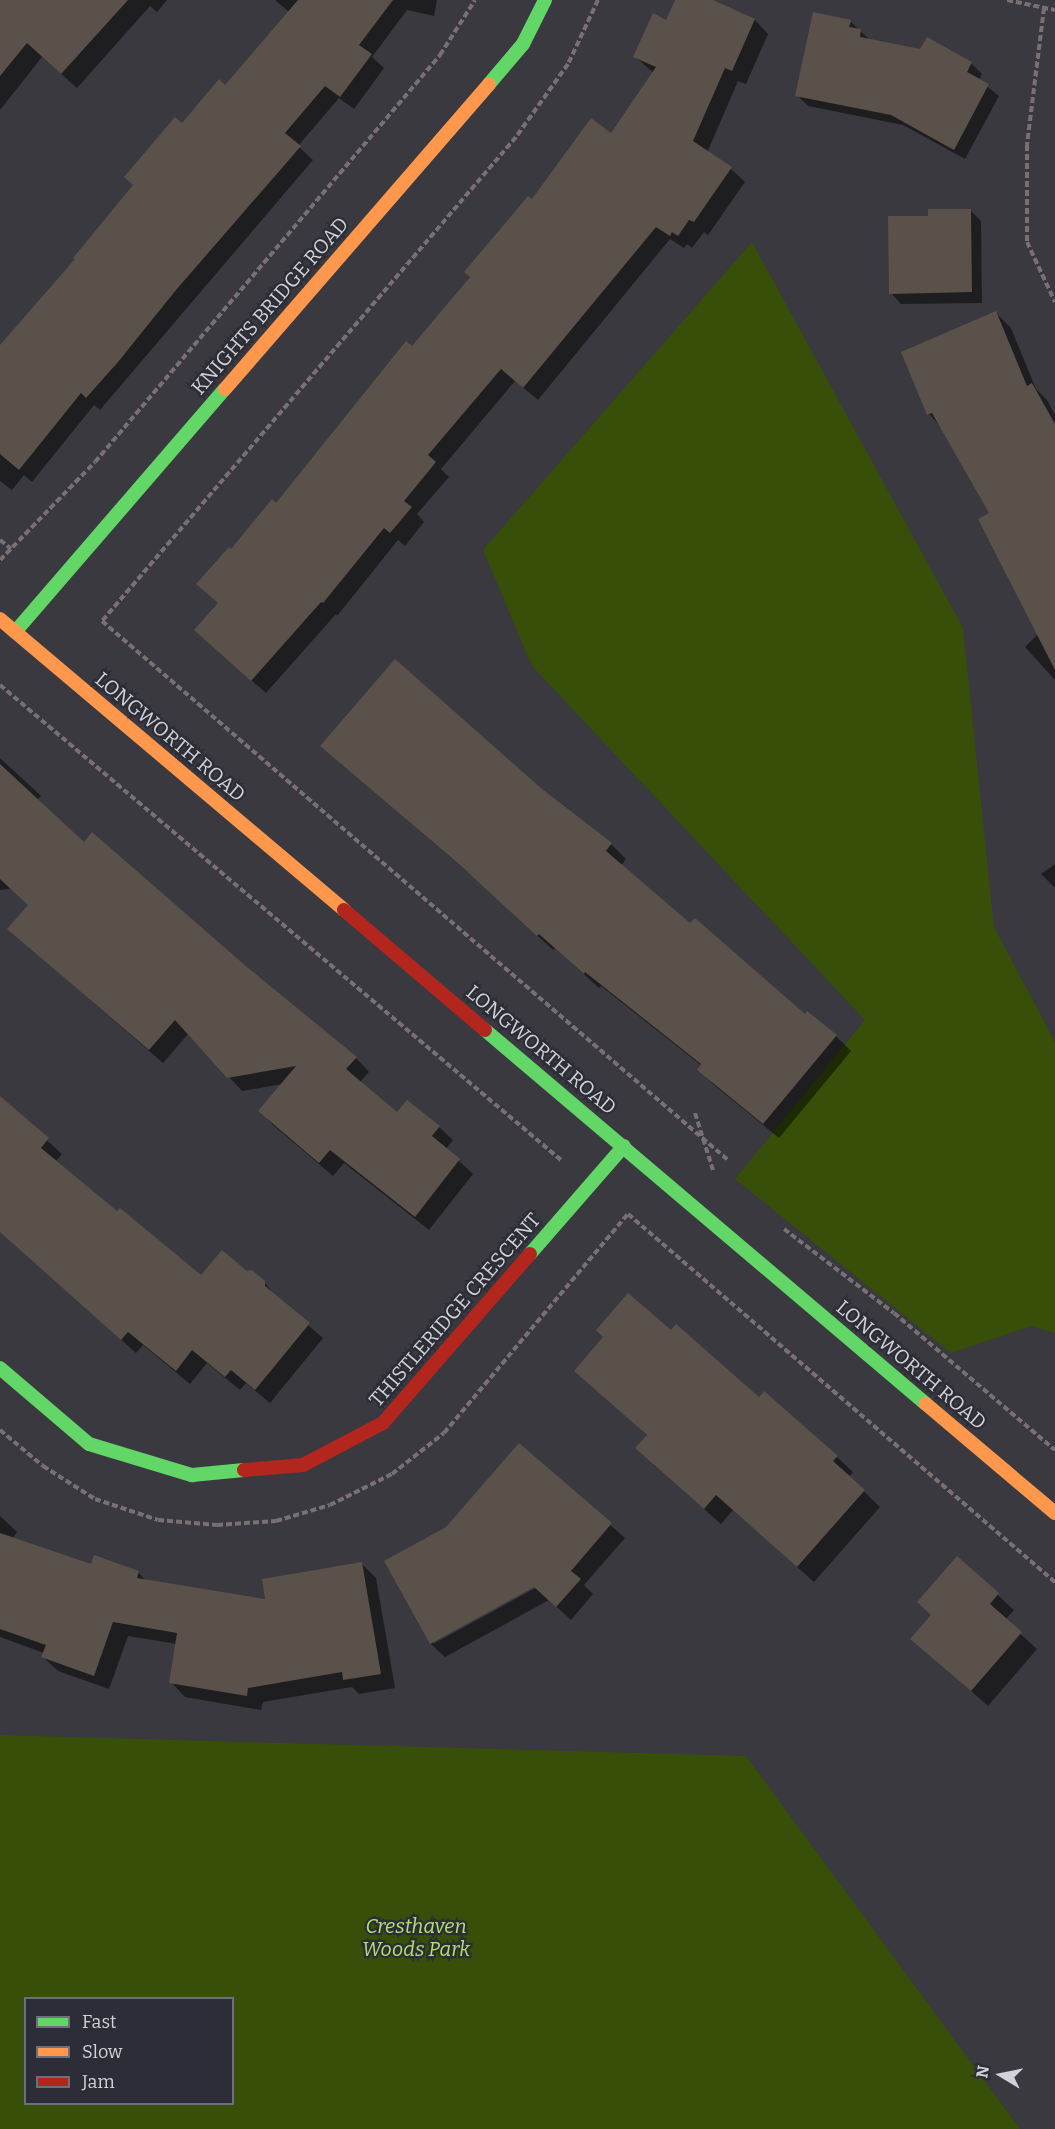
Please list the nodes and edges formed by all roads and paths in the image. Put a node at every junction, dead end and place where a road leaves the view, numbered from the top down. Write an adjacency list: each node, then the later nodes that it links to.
1 (475, 0): 9 (path)
2 (545, 0): 12 (street, KNIGHTS BRIDGE ROAD)
3 (598, 0): 16 (path)
4 (1007, 0): 5 (path)
5 (1044, 8): 6 (path); 7 (path)
6 (1055, 10)
7 (1055, 302)
8 (0, 540): 9 (path)
9 (11, 549): 10 (path)
10 (0, 560)
11 (0, 619): 12 (street, LONGWORTH ROAD)
12 (15, 632): 15 (street, LONGWORTH ROAD)
13 (0, 685): 17 (path)
14 (695, 1113): 18 (path)
15 (624, 1146): 21 (street, THISTLERIDGE CRESCENT); 23 (street, LONGWORTH ROAD)
16 (728, 1160)
17 (567, 1166)
18 (714, 1174)
19 (628, 1214): 24 (path)
20 (775, 1223): 22 (path)
21 (0, 1368)
22 (1055, 1450)
23 (1055, 1514)
24 (1055, 1582)

